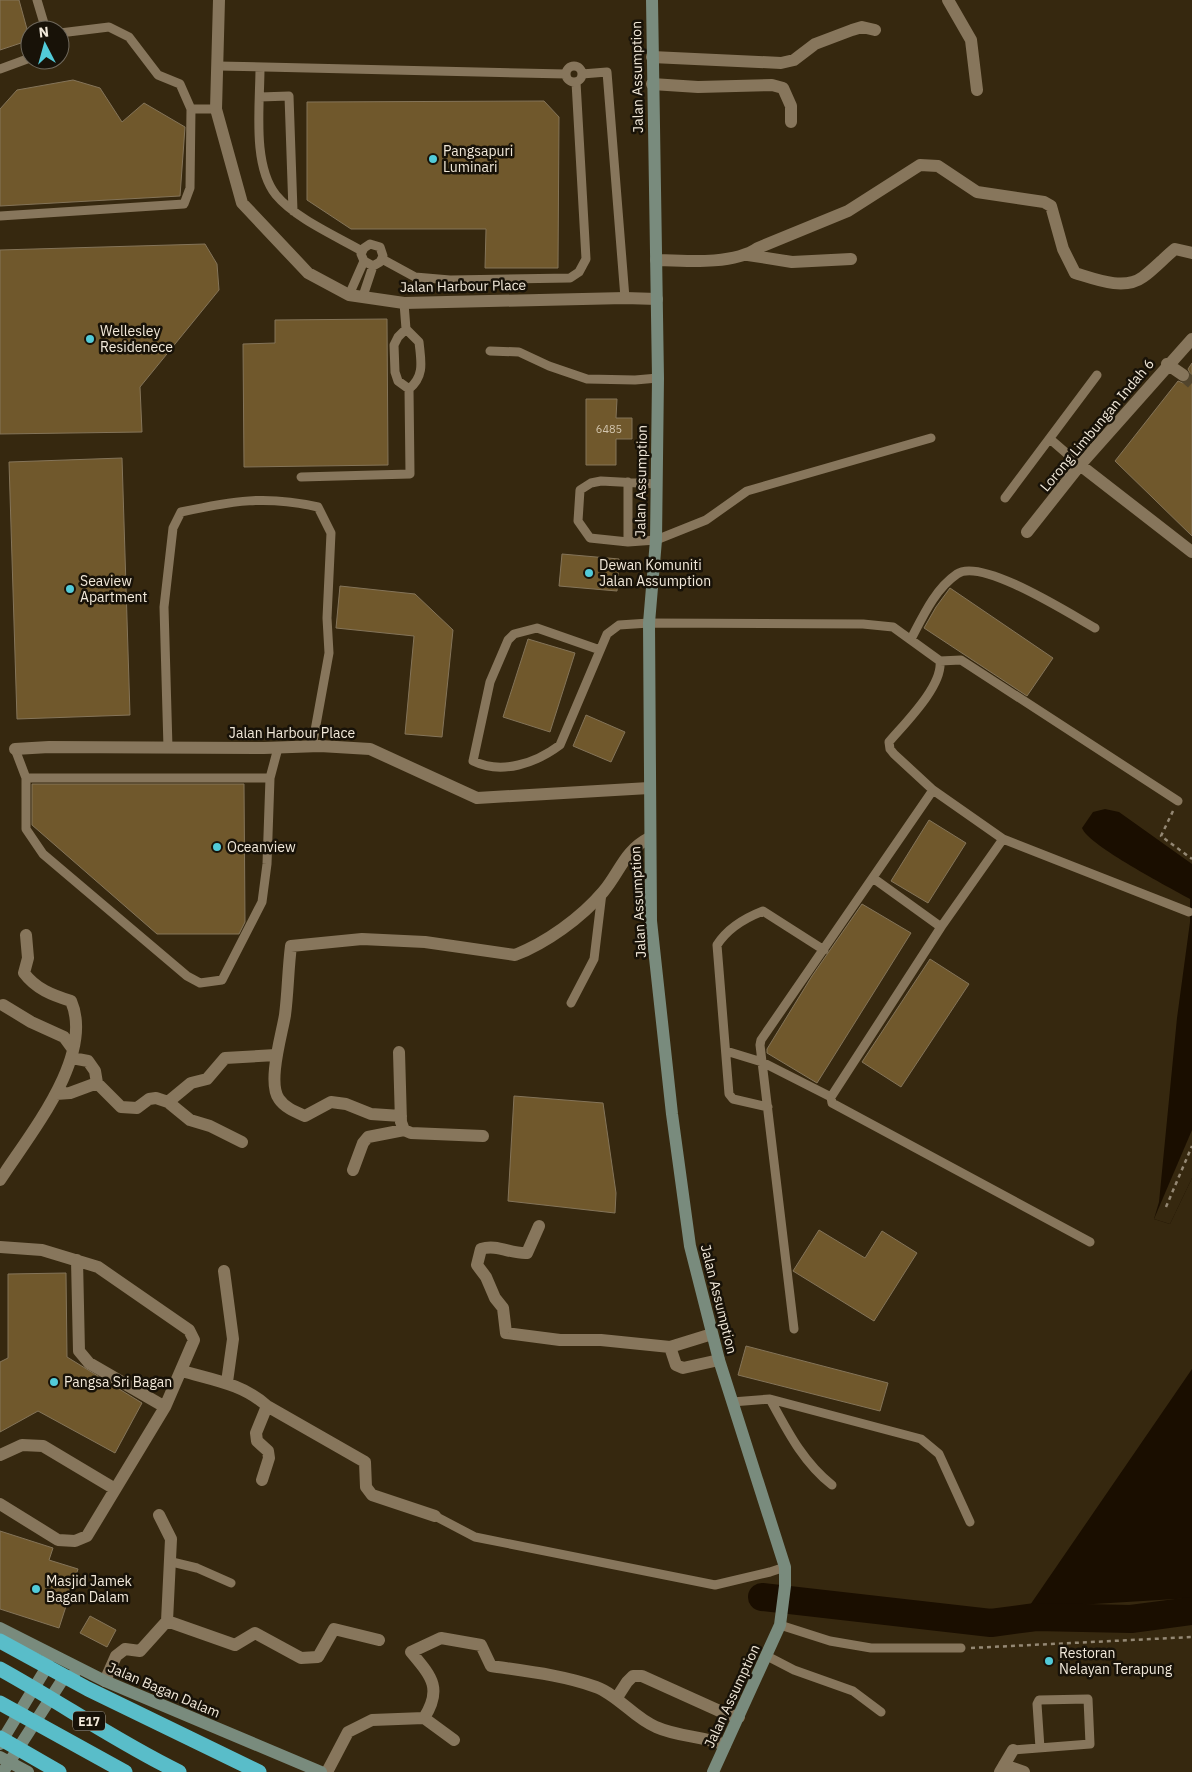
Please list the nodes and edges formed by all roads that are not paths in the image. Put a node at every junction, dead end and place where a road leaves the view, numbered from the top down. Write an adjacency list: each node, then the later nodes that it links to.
1 (37, 0): 5 (lane)
2 (219, 0): 10 (street, Jalan Harbour Place)
3 (652, 0): 8 (street, Jalan Assumption)
4 (948, 0): 17 (street)
5 (43, 20)
6 (875, 30): 8 (street)
7 (70, 32): 19 (lane)
8 (652, 57): 16 (street, Jalan Assumption)
9 (20, 62): 12 (lane)
10 (218, 66): 11 (lane); 20 (street, Jalan Harbour Place)
11 (260, 68): 13 (lane); 18 (lane)
12 (0, 69)
13 (566, 74): 14 (lane); 15 (lane)
14 (582, 74): 15 (lane); 33 (lane)
15 (576, 82): 28 (lane)
16 (652, 84): 21 (street); 29 (street, Jalan Assumption)
17 (977, 90)
18 (260, 97): 22 (lane); 22 (lane)
19 (191, 108): 20 (lane); 23 (lane)
20 (216, 110): 32 (street, Jalan Harbour Place)
21 (791, 122)
22 (293, 211): 24 (lane)
23 (0, 216)
24 (362, 251): 28 (lane); 30 (lane)
25 (1192, 253): 26 (street)
26 (748, 255): 27 (street); 29 (street)
27 (851, 259)
28 (382, 260): 31 (lane)
29 (656, 260): 34 (street, Jalan Assumption)
30 (364, 261): 31 (lane); 32 (lane)
31 (373, 266): 32 (lane)
32 (356, 296): 35 (street, Jalan Harbour Place)
33 (625, 298): 34 (street, Jalan Harbour Place); 35 (street, Jalan Harbour Place)
34 (657, 299): 42 (street, Jalan Assumption)
35 (404, 303): 36 (lane)
36 (406, 329): 43 (lane); 43 (lane)
37 (1192, 339): 39 (street, Lorong Limbungan Indah 6)
38 (490, 351): 42 (lane)
39 (1167, 364): 41 (street); 46 (street, Lorong Limbungan Indah 6)
40 (1097, 375): 45 (lane)
41 (1183, 375)
42 (658, 378): 49 (street, Jalan Assumption)
43 (409, 389): 47 (lane)
44 (931, 438): 52 (lane)
45 (1050, 439): 46 (lane); 50 (lane)
46 (1080, 465): 51 (street, Lorong Limbungan Indah 6); 54 (street)
47 (301, 476)
48 (628, 482): 49 (lane); 53 (lane); 53 (lane)
49 (657, 484): 52 (street, Jalan Assumption)
50 (1005, 498)
51 (1027, 532)
52 (656, 540): 53 (lane); 55 (street, Jalan Assumption)
53 (628, 542)
54 (1192, 552)
55 (649, 622): 57 (lane); 58 (lane); 66 (street, Jalan Assumption)
56 (1096, 628): 57 (lane)
57 (911, 638): 59 (lane)
58 (600, 650): 58 (lane)
59 (940, 661): 67 (lane); 68 (lane)
60 (312, 747): 61 (lane); 62 (street, Jalan Harbour Place); 66 (street, Jalan Harbour Place)
61 (168, 748): 62 (street, Jalan Harbour Place); 63 (street, Jalan Harbour Place)
62 (278, 748): 65 (lane)
63 (15, 749): 64 (lane)
64 (26, 778): 65 (lane); 65 (lane)
65 (270, 778)
66 (649, 788): 69 (street, Jalan Assumption)
67 (932, 790): 70 (lane); 71 (lane)
68 (1178, 801)
69 (650, 838): 72 (street); 101 (street, Jalan Assumption)
70 (1003, 839): 73 (lane); 74 (lane)
71 (873, 878): 74 (lane); 76 (lane)
72 (602, 893): 77 (lane); 82 (street)
73 (1189, 912)
74 (941, 927): 86 (lane)
75 (26, 936): 81 (street)
76 (824, 950): 80 (lane); 83 (lane)
77 (571, 1003)
78 (3, 1005): 81 (street)
79 (399, 1052): 89 (street)
80 (726, 1052): 83 (lane); 88 (lane)
81 (72, 1053): 84 (street); 85 (street)
82 (276, 1055): 87 (street); 89 (street)
83 (762, 1062): 86 (lane); 88 (lane)
84 (96, 1083): 85 (street); 87 (street)
85 (56, 1094): 94 (street)
86 (831, 1097): 96 (lane)
87 (168, 1102): 92 (street)
88 (768, 1107): 100 (lane)
89 (400, 1116): 90 (street)
90 (404, 1130): 91 (street); 93 (street)
91 (483, 1136)
92 (242, 1142)
93 (353, 1170)
94 (0, 1180)
95 (539, 1226): 102 (street)
96 (1090, 1242)
97 (0, 1248): 98 (street)
98 (77, 1260): 104 (street); 109 (street)
99 (224, 1271): 105 (street)
100 (794, 1329)
101 (712, 1334): 102 (street); 103 (street, Jalan Assumption)
102 (670, 1347): 103 (street)
103 (719, 1360): 107 (street, Jalan Assumption)
104 (182, 1371): 105 (street); 109 (street)
105 (226, 1382): 108 (street)
106 (770, 1399): 107 (lane); 112 (lane); 117 (lane)
107 (732, 1402): 119 (street, Jalan Assumption)
108 (267, 1406): 111 (street); 116 (street)
109 (165, 1407): 113 (street)
110 (0, 1455): 113 (street)
111 (262, 1480)
112 (832, 1485)
113 (114, 1489): 114 (street)
114 (0, 1504)
115 (159, 1516): 118 (street)
116 (435, 1516): 119 (lane)
117 (970, 1522)
118 (172, 1562): 120 (lane); 121 (street)
119 (785, 1567): 122 (street, Jalan Assumption)
120 (231, 1583)
121 (167, 1622): 124 (street); 131 (street)
122 (780, 1625): 126 (lane); 128 (street, Jalan Assumption)
123 (0, 1628): 127 (street, Jalan Bagan Dalam)
124 (379, 1640)
125 (0, 1641): 149 (highway)
126 (961, 1648)
127 (46, 1653): 130 (street, Jalan Bagan Dalam); 139 (street)
128 (767, 1656): 134 (lane); 135 (street, Jalan Assumption)
129 (0, 1669): 148 (highway, E17)
130 (90, 1674): 131 (street, Jalan Bagan Dalam); 143 (street)
131 (105, 1681): 150 (street, Jalan Bagan Dalam)
132 (616, 1700): 135 (street); 136 (street); 140 (street)
133 (0, 1703): 147 (highway, E17)
134 (881, 1712)
135 (739, 1717): 140 (street, Jalan Assumption)
136 (424, 1718): 138 (street); 151 (street)
137 (0, 1738): 146 (highway)
138 (454, 1740)
139 (0, 1744)
140 (725, 1745): 152 (street, Jalan Assumption)
141 (1040, 1748): 141 (lane); 142 (lane)
142 (1014, 1750): 144 (street)
143 (8, 1761): 145 (street)
144 (1002, 1769): 153 (street)
145 (27, 1772)
146 (59, 1772)
147 (125, 1772)
148 (179, 1772)
149 (259, 1772)
150 (320, 1772)
151 (327, 1772)
152 (713, 1772)
153 (1024, 1772)

